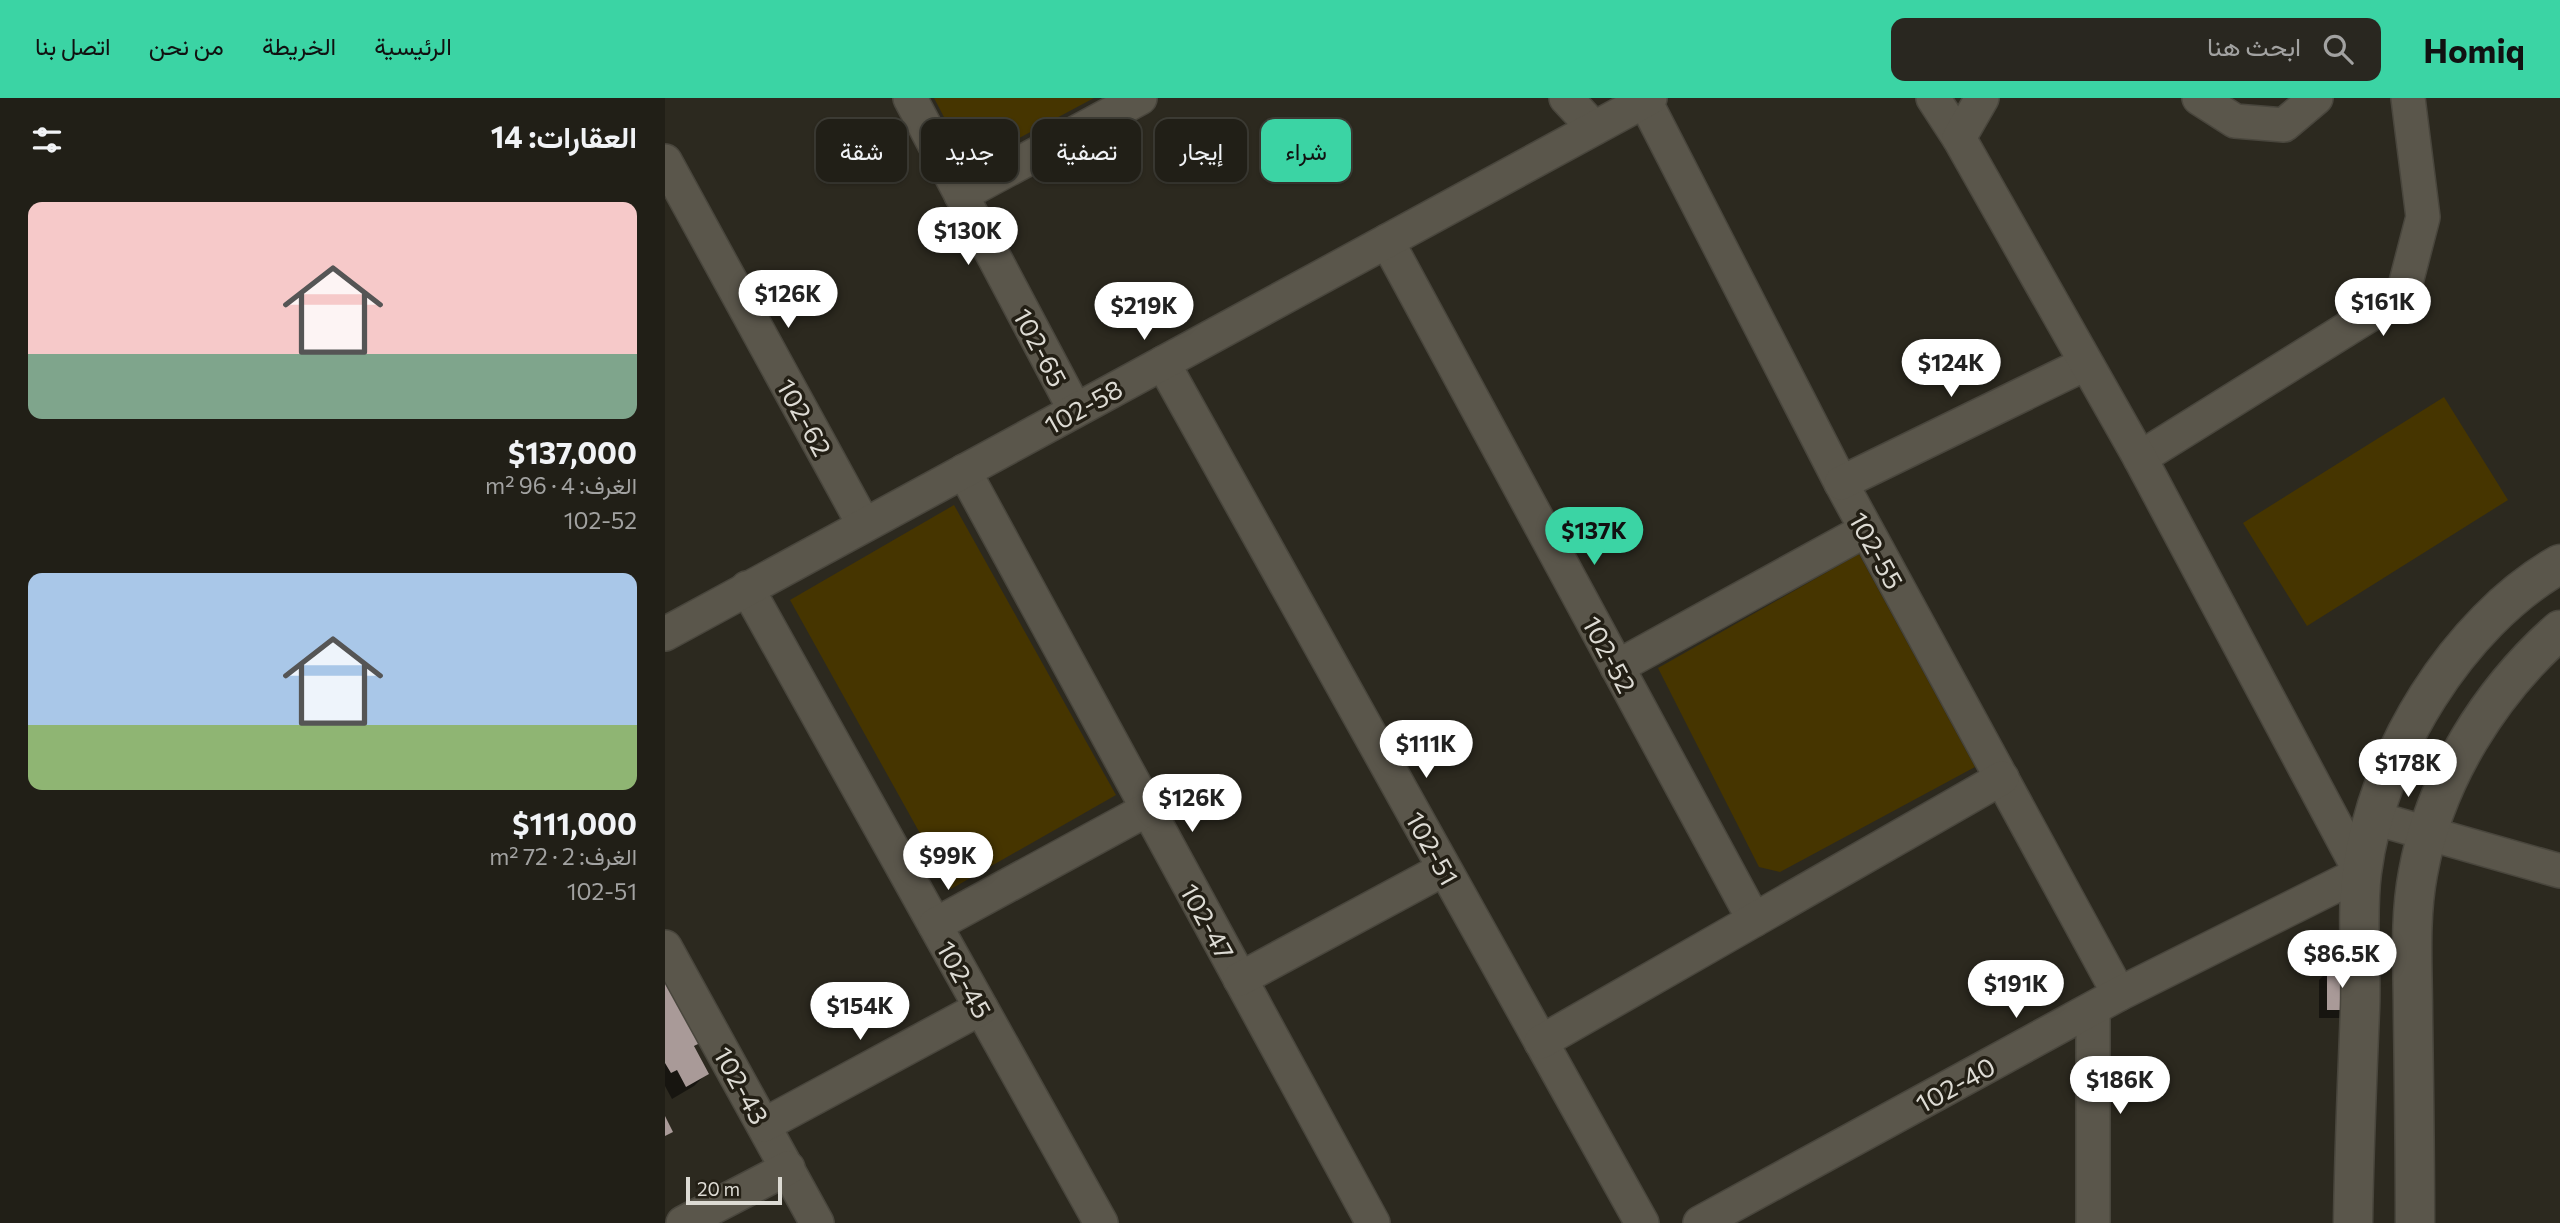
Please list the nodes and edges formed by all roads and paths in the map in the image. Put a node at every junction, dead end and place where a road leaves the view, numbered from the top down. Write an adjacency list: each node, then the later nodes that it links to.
1 (910, 98): 13 (street, 102-65)
2 (1140, 98): 13 (street)
3 (1566, 98): 10 (street)
4 (1933, 98): 11 (street)
5 (1982, 98): 11 (street)
6 (2199, 98): 7 (street)
7 (2316, 98)
8 (2409, 98): 18 (street)
9 (1647, 99): 10 (street, 102-58); 20 (street, 102-55)
10 (1594, 128): 14 (street, 102-58)
11 (1959, 138): 16 (street)
12 (665, 161): 21 (street, 102-62)
13 (961, 195): 17 (street, 102-65)
14 (1387, 241): 15 (street, 102-58); 27 (street, 102-52)
15 (1163, 363): 17 (street, 102-58); 32 (street, 102-51)
16 (2085, 365): 18 (street); 20 (street)
17 (1075, 410): 19 (street, 102-58)
18 (2140, 458): 34 (street)
19 (964, 471): 21 (street, 102-58); 29 (street, 102-47)
20 (1841, 483): 22 (street, 102-55)
21 (864, 525): 24 (street, 102-58)
22 (1866, 530): 27 (street); 28 (street, 102-55)
23 (2560, 564): 30 (main road)
24 (747, 588): 26 (street, 102-58); 36 (street, 102-45)
25 (2560, 630): 31 (main road)
26 (665, 634)
27 (1617, 667): 35 (street, 102-52)
28 (2002, 778): 35 (street); 39 (street, 102-55)
29 (1148, 809): 36 (street); 38 (street, 102-47)
30 (2374, 818): 31 (street); 34 (main road)
31 (2428, 833): 33 (street); 52 (main road)
32 (1444, 869): 38 (street); 41 (street, 102-51)
33 (2560, 871)
34 (2361, 873): 39 (street, 102-40); 51 (main road)
35 (1754, 920): 41 (street)
36 (935, 925): 40 (street, 102-45)
37 (665, 947): 42 (street, 102-43)
38 (1240, 979): 47 (street, 102-47)
39 (2106, 1001): 49 (street, 102-40); 50 (street)
40 (981, 1007): 42 (street); 46 (street, 102-45)
41 (1541, 1042): 48 (street, 102-51)
42 (764, 1125): 43 (street, 102-43)
43 (788, 1168): 44 (street); 45 (street, 102-43)
44 (683, 1223)
45 (817, 1223)
46 (1101, 1223)
47 (1373, 1223)
48 (1642, 1223)
49 (1700, 1223)
50 (2093, 1223)
51 (2353, 1223)
52 (2415, 1223)

